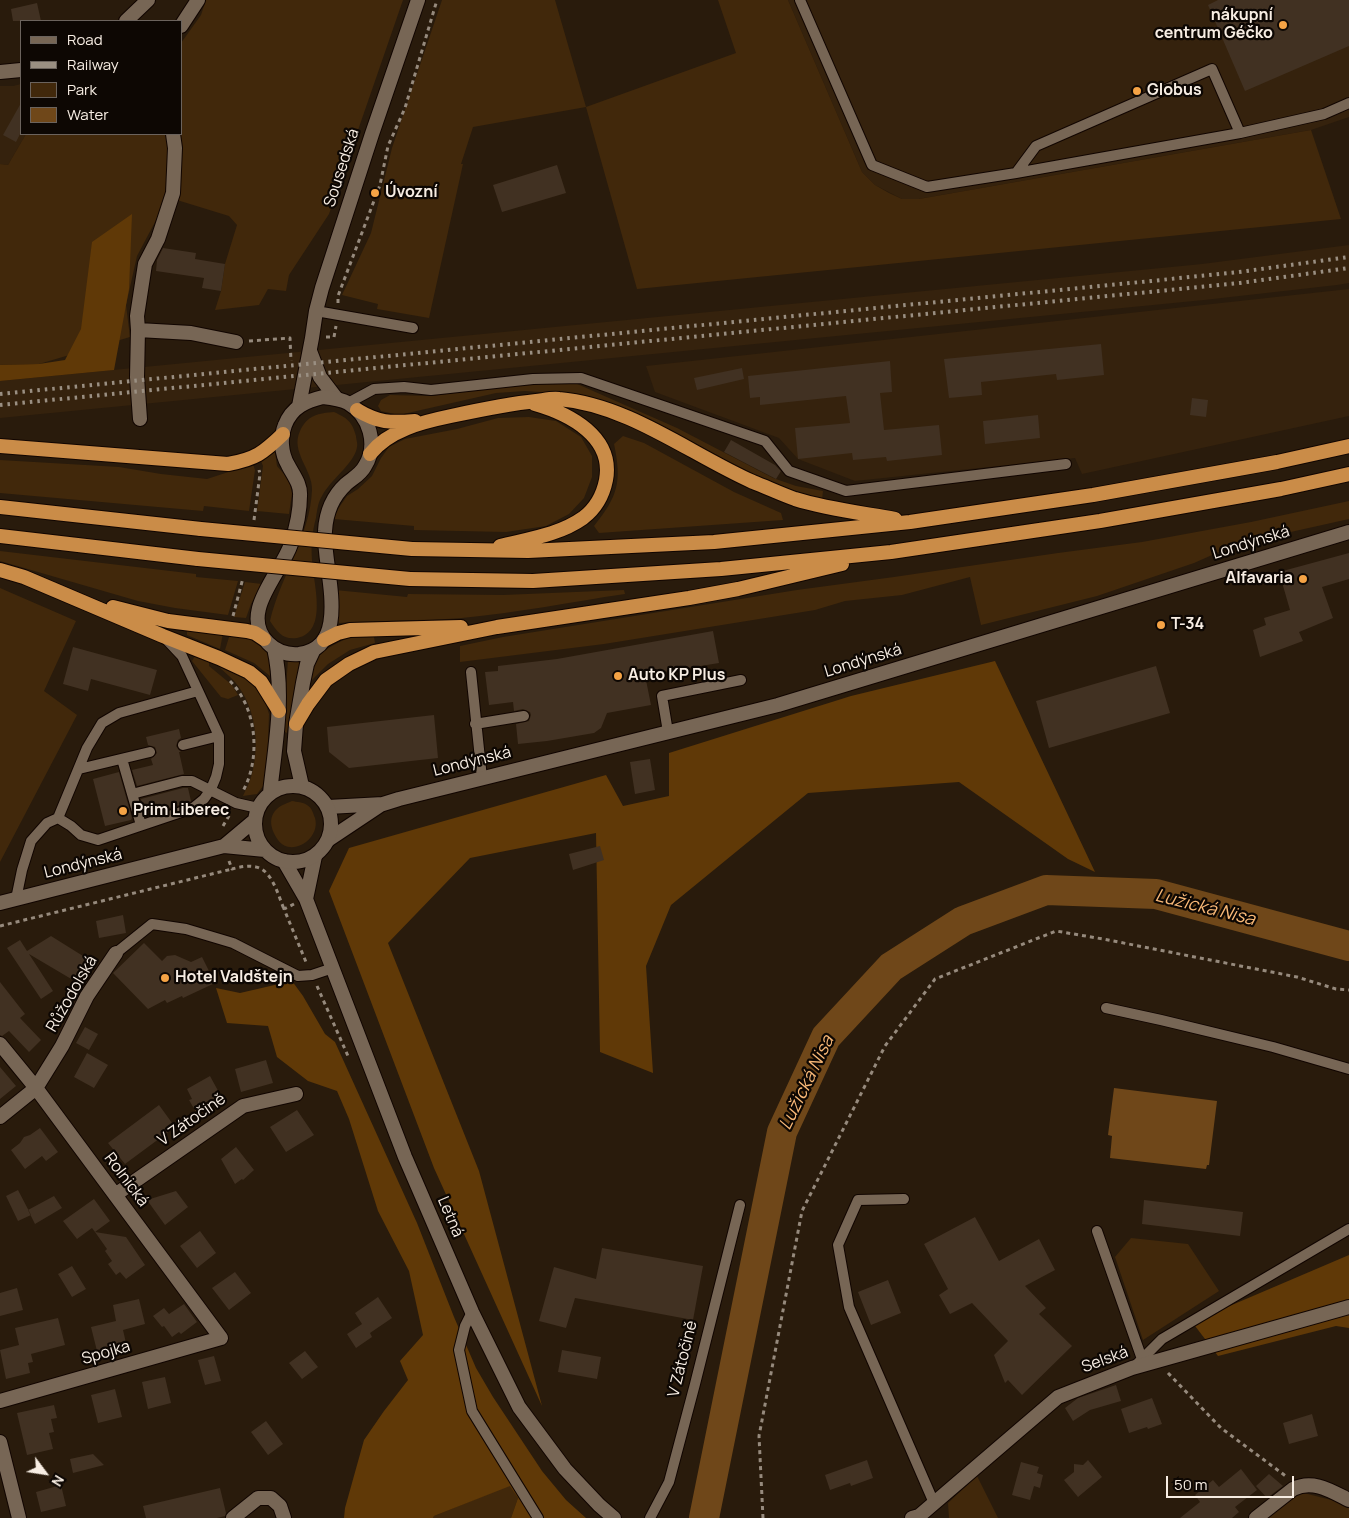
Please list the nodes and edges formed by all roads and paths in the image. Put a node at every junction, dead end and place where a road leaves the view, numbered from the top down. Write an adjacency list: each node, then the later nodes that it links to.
1 (148, 0): 6 (street)
2 (198, 0): 7 (street)
3 (418, 0): 14 (street, Sousedská)
4 (437, 0): 15 (path)
5 (800, 0): 13 (lane)
6 (127, 20)
7 (182, 24)
8 (20, 70): 9 (street)
9 (0, 72)
10 (1349, 103): 11 (lane)
11 (1240, 133): 13 (lane); 13 (lane)
12 (173, 135): 17 (street)
13 (1016, 173)
14 (316, 311): 15 (lane); 20 (street, Sousedská)
15 (338, 314): 16 (lane); 18 (path)
16 (413, 328)
17 (138, 330): 19 (street); 24 (street)
18 (334, 337)
19 (236, 342)
20 (310, 350): 22 (street, Sousedská); 23 (street, Sousedská)
21 (528, 402): 25 (highway); 33 (highway); 36 (highway)
22 (347, 404): 23 (street); 25 (highway); 29 (street, Sousedská); 30 (lane)
23 (298, 406): 26 (street, Sousedská)
24 (140, 419)
25 (430, 420): 29 (highway)
26 (283, 434): 27 (highway); 42 (street)
27 (0, 446)
28 (1349, 446): 33 (highway)
29 (370, 454): 43 (street)
30 (1066, 464)
31 (1349, 474): 37 (highway)
32 (0, 507): 36 (highway, bridge)
33 (910, 522): 36 (highway)
34 (1349, 532): 51 (street, Londýnská)
35 (0, 536): 37 (highway, bridge)
36 (479, 550)
37 (891, 552): 40 (highway)
38 (0, 570): 39 (highway)
39 (74, 598): 41 (highway); 42 (highway)
40 (497, 627): 43 (highway); 49 (highway)
41 (163, 636): 46 (lane); 47 (highway)
42 (269, 644): 43 (street); 47 (street)
43 (319, 644): 49 (street)
44 (471, 672): 50 (lane)
45 (741, 680): 51 (lane)
46 (198, 691): 52 (lane); 56 (lane)
47 (278, 711): 60 (street)
48 (524, 716): 50 (lane)
49 (296, 724): 58 (street)
50 (475, 724): 57 (lane)
51 (668, 732): 57 (street, Londýnská)
52 (219, 736): 53 (lane); 59 (lane)
53 (183, 745)
54 (150, 752): 55 (lane)
55 (122, 759): 56 (lane); 61 (lane)
56 (79, 769): 65 (lane)
57 (482, 778): 62 (street, Londýnská)
58 (302, 786): 60 (street); 63 (street)
59 (211, 789): 61 (lane); 64 (lane); 66 (lane)
60 (270, 793): 64 (street, Londýnská)
61 (132, 794): 66 (lane)
62 (383, 804): 63 (street, Londýnská); 67 (street, Londýnská)
63 (328, 807): 67 (street)
64 (257, 814): 68 (street, Londýnská); 69 (street)
65 (58, 818): 66 (lane); 73 (lane)
66 (141, 825)
67 (328, 840): 70 (street, Londýnská)
68 (224, 846): 69 (street); 72 (path); 73 (street, Londýnská)
69 (265, 850): 71 (street)
70 (314, 856): 71 (street); 74 (street)
71 (284, 861): 74 (street, Letná)
72 (232, 869): 76 (path); 77 (path)
73 (16, 899): 75 (street, Londýnská)
74 (306, 899): 79 (street, Letná)
75 (0, 903)
76 (284, 909)
77 (0, 926)
78 (116, 953): 79 (lane, Růžodolská); 84 (street, Růžodolská)
79 (333, 968): 93 (street, Letná)
80 (1349, 990): 108 (path)
81 (1106, 1008): 83 (lane)
82 (0, 1044): 84 (street, Rolnická)
83 (1349, 1070)
84 (36, 1088): 86 (street, Růžodolská); 87 (street, Rolnická)
85 (296, 1094): 87 (street, V Zátočině)
86 (0, 1117)
87 (115, 1195): 94 (street, Rolnická)
88 (904, 1199): 101 (lane)
89 (740, 1204): 107 (lane, V Zátočině)
90 (1349, 1229): 96 (lane)
91 (1097, 1231): 96 (lane)
92 (1349, 1307): 95 (street, Selská)
93 (472, 1312): 105 (lane); 106 (street, Letná)
94 (221, 1338): 97 (street, Spojka)
95 (1157, 1362): 96 (street, Selská); 99 (path)
96 (1137, 1364): 101 (street, Selská)
97 (0, 1401)
98 (0, 1442): 102 (street)
99 (1299, 1486): 100 (street); 110 (street)
100 (1349, 1500)
101 (934, 1503): 109 (street, Selská)
102 (19, 1518)
103 (233, 1518): 104 (street)
104 (284, 1518)
105 (538, 1518)
106 (614, 1518)
107 (650, 1518)
108 (763, 1518)
109 (917, 1518)
110 (1256, 1518)

